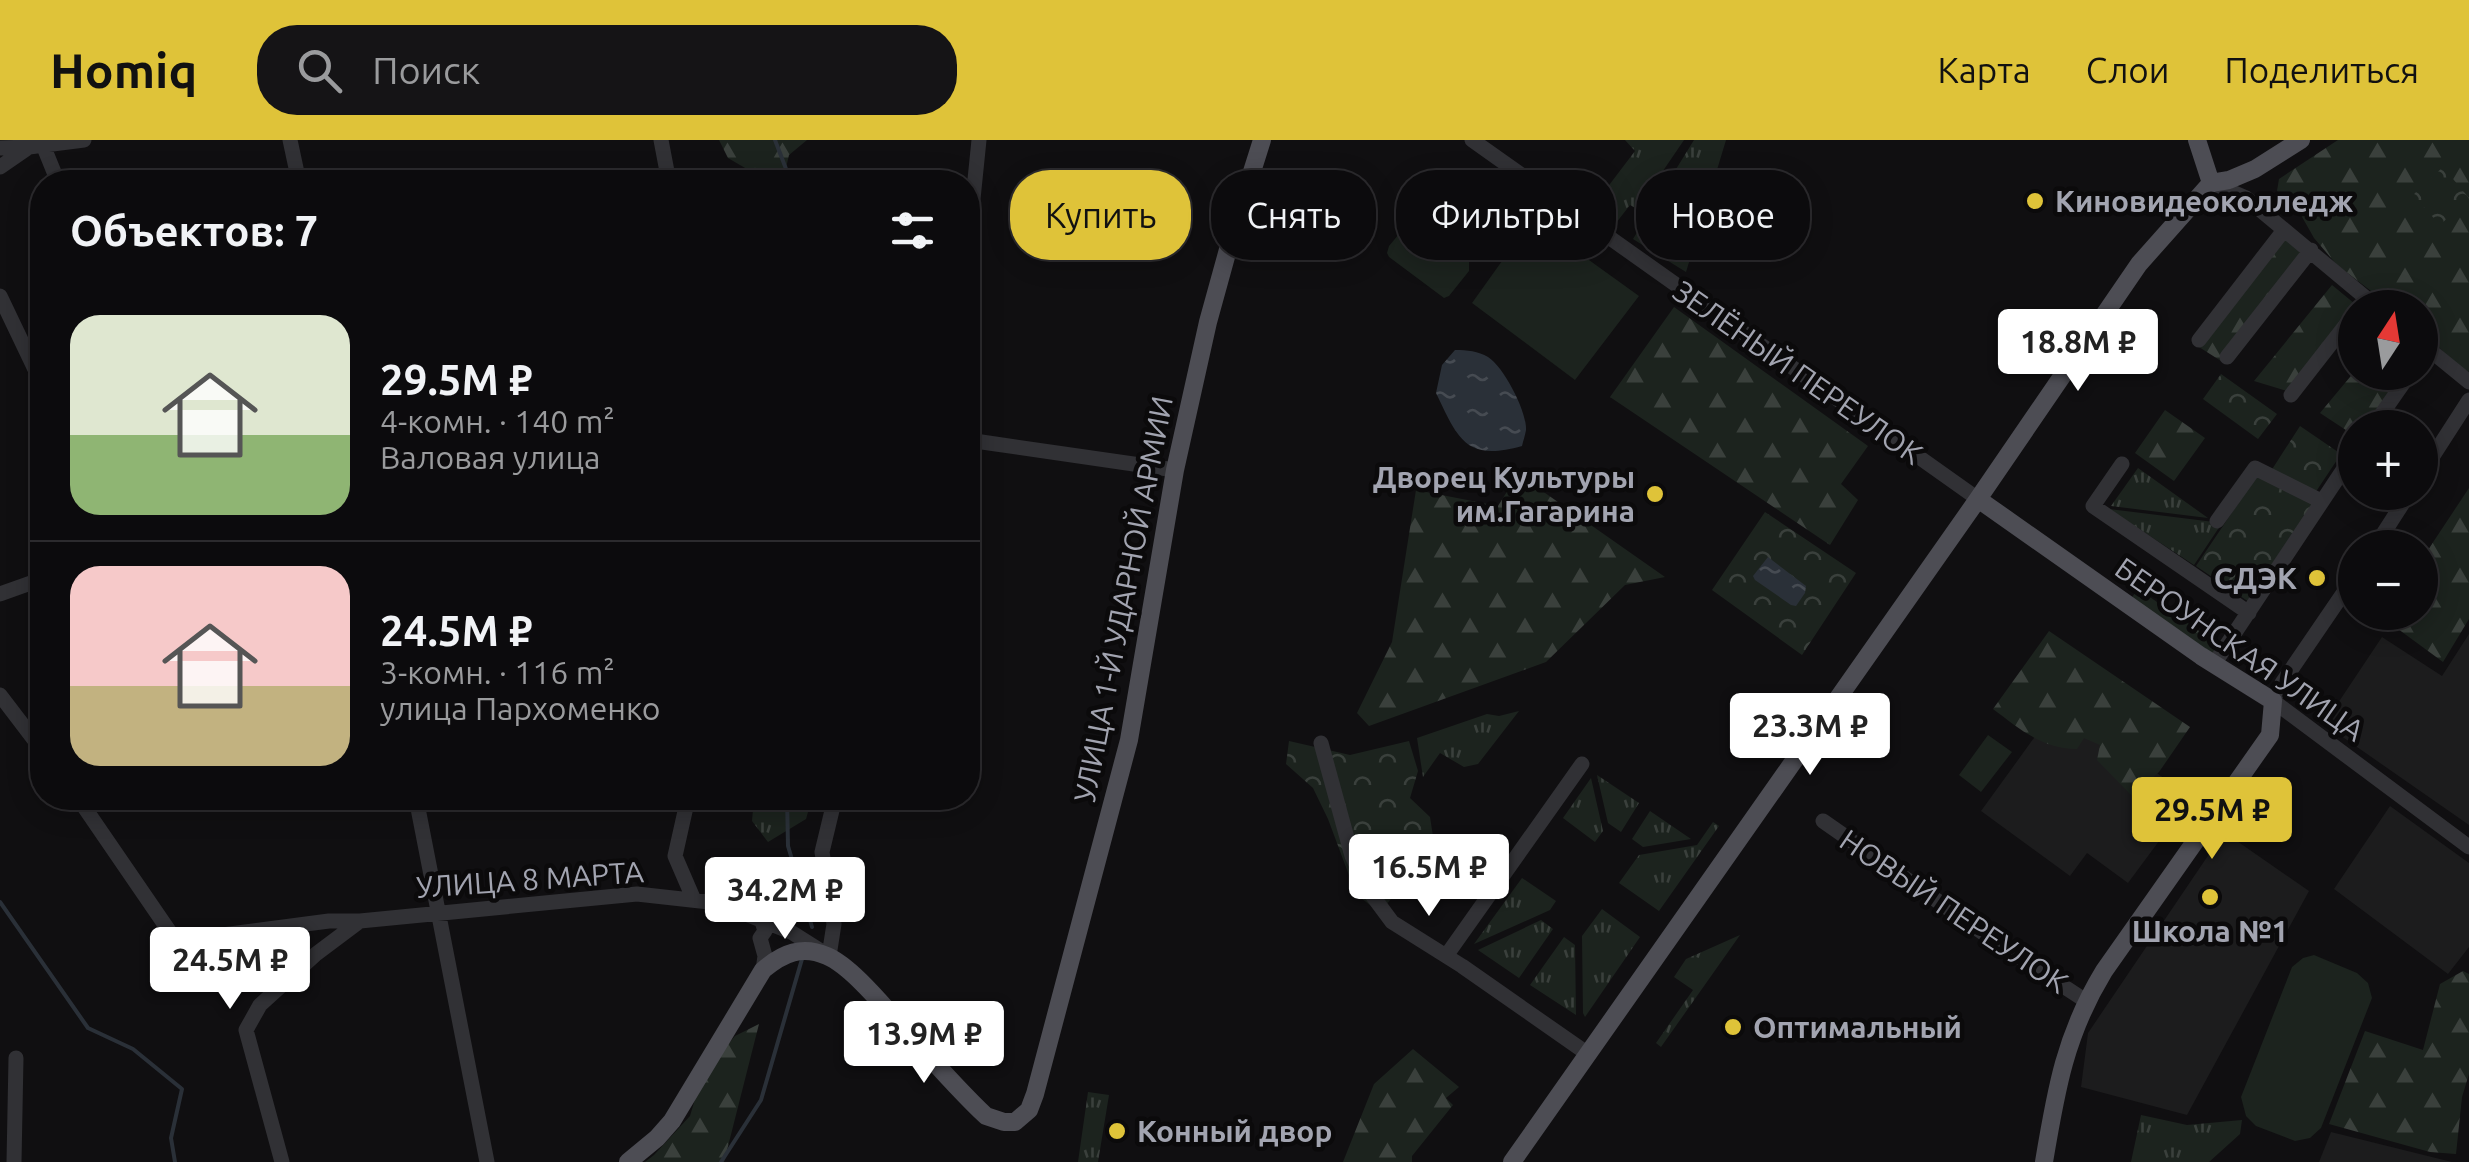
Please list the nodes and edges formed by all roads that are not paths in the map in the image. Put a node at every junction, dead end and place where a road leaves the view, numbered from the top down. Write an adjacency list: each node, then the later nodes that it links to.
1 (84, 140): 9 (street)
2 (290, 140): 13 (street)
3 (661, 140): 14 (street)
4 (979, 140): 15 (street)
5 (1262, 140): 32 (main road, УЛИЦА 1-Й УДАРНОЙ АРМИИ)
6 (1472, 140): 34 (street, ЗЕЛЁНЫЙ ПЕРЕУЛОК)
7 (2197, 140): 16 (main road)
8 (2301, 140): 16 (main road)
9 (36, 146): 10 (street); 11 (street); 12 (street)
10 (0, 148)
11 (0, 168)
12 (51, 170)
13 (296, 170)
14 (667, 170)
15 (976, 170)
16 (2210, 183): 17 (street); 34 (main road)
17 (2284, 230): 18 (street); 22 (street)
18 (2310, 250): 19 (street); 24 (street)
19 (2349, 290)
20 (0, 296): 23 (street)
21 (2338, 339): 27 (street)
22 (2199, 340)
23 (30, 355)
24 (2228, 357)
25 (2438, 361): 26 (street)
26 (2469, 382)
27 (2291, 396)
28 (2469, 400): 30 (street)
29 (980, 442): 32 (street)
30 (2438, 448)
31 (2122, 464): 40 (street)
32 (1175, 470): 63 (main road, УЛИЦА 1-Й УДАРНОЙ АРМИИ)
33 (2338, 476): 35 (street)
34 (1978, 498): 41 (main road, БЕРОУНСКАЯ УЛИЦА); 61 (main road)
35 (2321, 501): 36 (street); 40 (street)
36 (2217, 521)
37 (30, 583): 38 (street)
38 (0, 594)
39 (2338, 601): 43 (street)
40 (2249, 613): 41 (street)
41 (2214, 664): 43 (main road, БЕРОУНСКАЯ УЛИЦА)
42 (0, 695): 44 (street)
43 (2274, 702): 52 (street, БЕРОУНСКАЯ УЛИЦА); 60 (main road)
44 (30, 734)
45 (1321, 742): 58 (street)
46 (1582, 764): 58 (street)
47 (86, 810): 56 (street, УЛИЦА 8 МАРТА)
48 (419, 810): 54 (street)
49 (685, 810): 53 (street)
50 (832, 810): 57 (street)
51 (1823, 821): 60 (street, НОВЫЙ ПЕРЕУЛОК)
52 (2469, 847)
53 (694, 900): 54 (street, УЛИЦА 8 МАРТА); 55 (street, УЛИЦА 8 МАРТА)
54 (440, 912): 56 (street, УЛИЦА 8 МАРТА); 66 (street)
55 (761, 918): 57 (street, УЛИЦА 8 МАРТА); 59 (street)
56 (360, 920): 65 (street)
57 (829, 956): 59 (main road); 63 (main road, УЛИЦА 8 МАРТА)
58 (1446, 956): 61 (street)
59 (764, 970): 67 (main road)
60 (2086, 1001): 69 (main road)
61 (1588, 1054): 68 (main road)
62 (16, 1058): 64 (street)
63 (1015, 1122)
64 (14, 1162)
65 (282, 1162)
66 (488, 1162)
67 (628, 1162)
68 (1512, 1162)
69 (2044, 1162)

